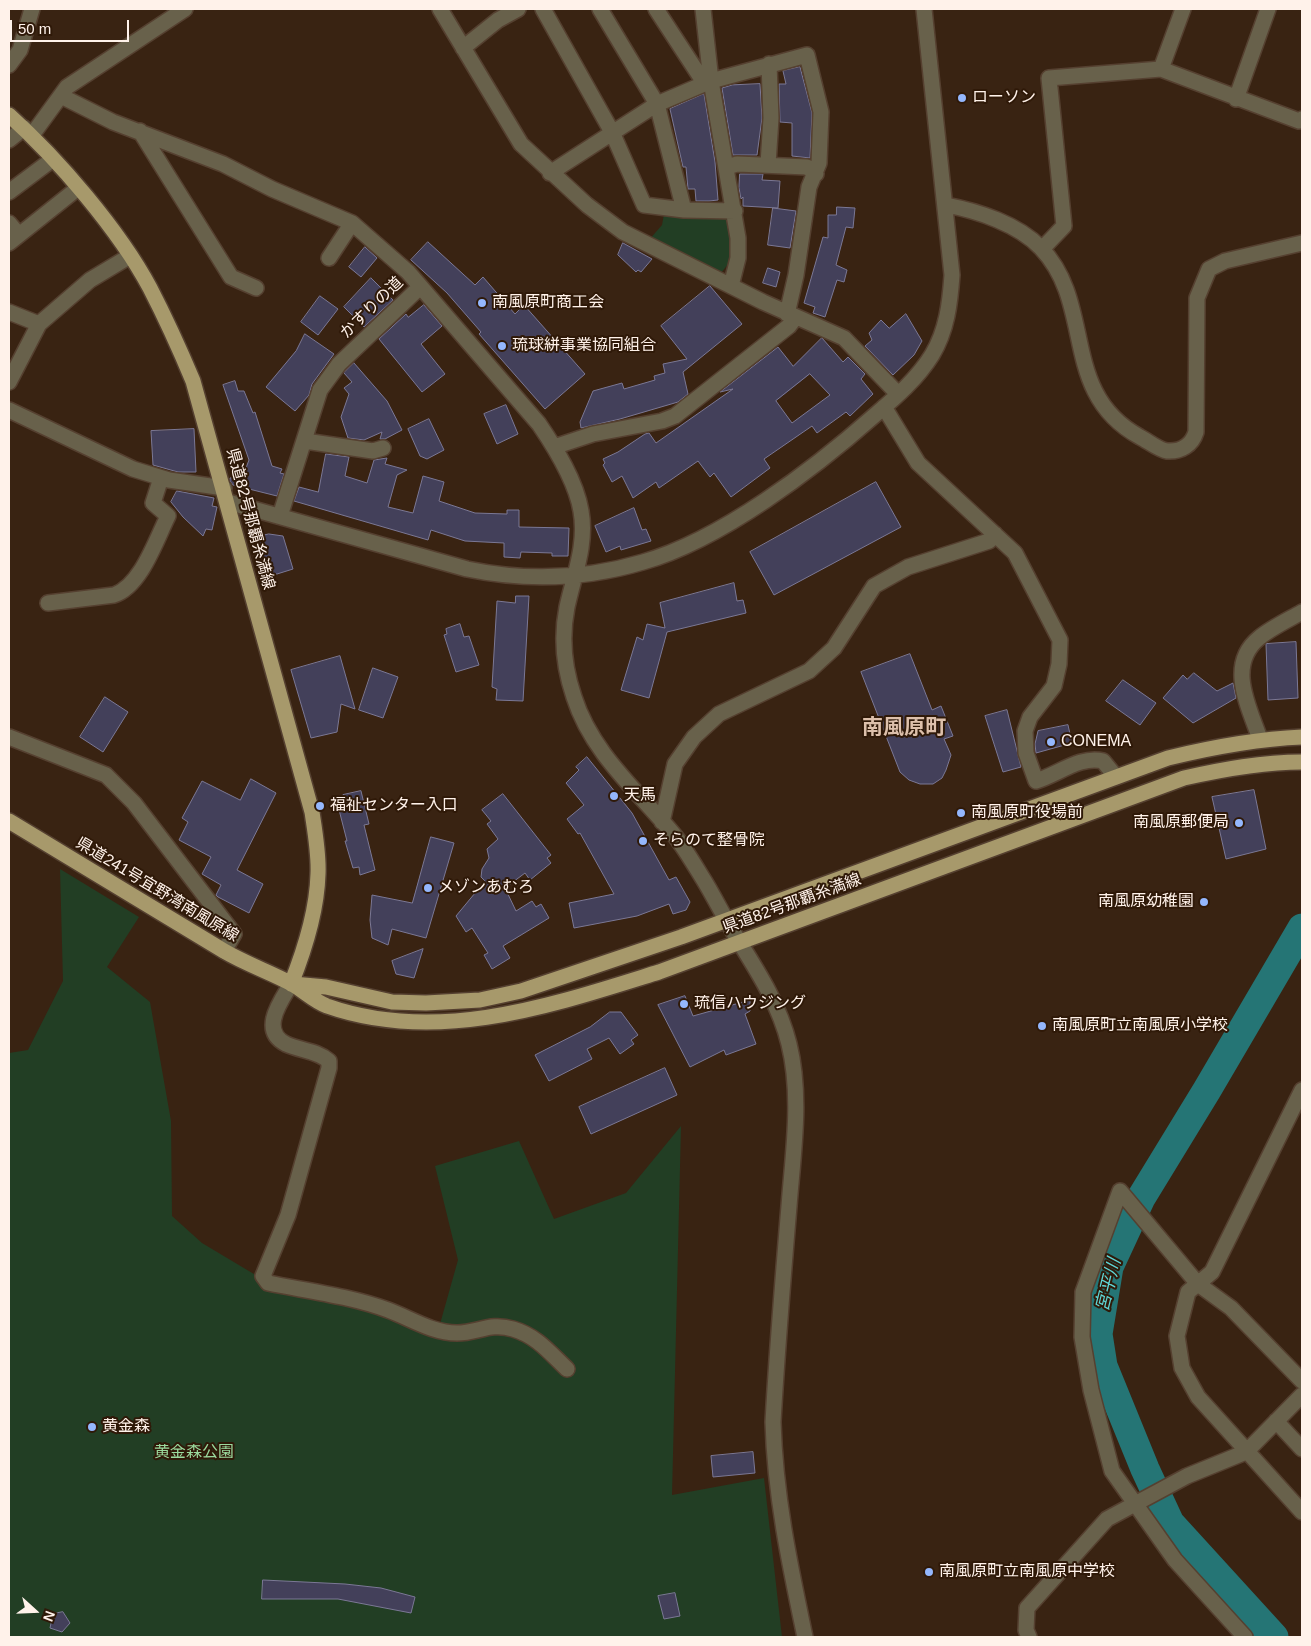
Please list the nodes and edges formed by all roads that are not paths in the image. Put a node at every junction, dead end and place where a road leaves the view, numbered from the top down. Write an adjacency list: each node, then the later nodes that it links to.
1 (32, 9): 14 (street)
2 (185, 9): 17 (street)
3 (440, 9): 12 (street)
4 (518, 9): 12 (street)
5 (543, 9): 24 (street)
6 (600, 9): 19 (street)
7 (656, 9): 16 (street)
8 (703, 9): 16 (street)
9 (924, 9): 33 (street)
10 (1183, 9): 15 (street)
11 (1268, 9): 18 (street)
12 (463, 48): 29 (street)
13 (769, 64): 16 (street); 27 (street); 30 (street)
14 (9, 65)
15 (1161, 69): 18 (street); 40 (street)
16 (708, 82): 19 (street); 28 (street)
17 (61, 96): 22 (street); 23 (street)
18 (1236, 99): 21 (street)
19 (657, 104): 24 (street); 34 (street)
20 (9, 115): 23 (main road, 県道82号那覇糸満線)
21 (1302, 119)
22 (140, 131): 37 (street); 44 (street)
23 (28, 132): 25 (street); 26 (main road, 県道82号那覇糸満線)
24 (612, 132): 29 (street); 34 (street)
25 (9, 140)
26 (53, 159): 31 (main road, 県道82号那覇糸満線); 32 (street)
27 (768, 164): 28 (street); 30 (street)
28 (727, 167): 35 (street)
29 (550, 173): 43 (street)
30 (816, 174): 47 (street)
31 (78, 188): 38 (street); 41 (main road, 県道82号那覇糸満線)
32 (9, 192)
33 (946, 205): 40 (street); 50 (street)
34 (684, 210): 35 (street)
35 (735, 211): 43 (street)
36 (9, 223): 38 (street)
37 (352, 223): 42 (street); 45 (street)
38 (14, 239)
39 (1302, 243): 40 (street)
40 (1042, 249)
41 (130, 256): 48 (street); 57 (main road, 県道82号那覇糸満線)
42 (330, 258)
43 (731, 286): 47 (street)
44 (256, 288)
45 (419, 288): 53 (street, かすりの道); 54 (street, かすりの道)
46 (9, 312): 48 (street)
47 (791, 316): 50 (street); 54 (street)
48 (39, 324): 49 (street)
49 (9, 382)
50 (898, 394): 51 (street)
51 (884, 407): 59 (street); 60 (street)
52 (9, 410): 56 (street)
53 (305, 441): 55 (street); 58 (street, かすりの道)
54 (554, 447): 60 (street, かすりの道)
55 (384, 448)
56 (161, 478): 57 (street); 61 (street)
57 (226, 495): 58 (street); 73 (main road, 県道82号那覇糸満線)
58 (280, 516): 60 (street)
59 (995, 534): 67 (street); 69 (street)
60 (574, 577): 69 (street, かすりの道)
61 (48, 603)
62 (1302, 612): 65 (street)
63 (9, 737): 72 (street)
64 (1302, 737): 65 (main road, 県道82号那覇糸満線)
65 (1260, 739): 67 (main road, 県道82号那覇糸満線)
66 (1302, 762): 71 (main road, 県道82号那覇糸満線)
67 (1116, 777): 70 (main road, 県道82号那覇糸満線)
68 (9, 821): 72 (main road, 県道241号宜野湾南風原線)
69 (662, 822): 70 (street, かすりの道)
70 (727, 920): 71 (street, かすりの道); 73 (main road, 県道82号那覇糸満線)
71 (739, 942): 73 (main road, 県道82号那覇糸満線); 84 (street, かすりの道)
72 (224, 951): 73 (main road, 県道241号宜野湾南風原線)
73 (291, 984): 76 (street)
74 (1302, 1093): 75 (street)
75 (1198, 1284): 77 (street); 81 (street); 82 (street)
76 (567, 1370)
77 (1302, 1381)
78 (1302, 1395): 79 (street)
79 (1276, 1421): 80 (street); 81 (street)
80 (1302, 1449)
81 (1246, 1452): 82 (street); 83 (street)
82 (1133, 1503): 85 (street); 86 (street)
83 (1302, 1512)
84 (805, 1637)
85 (1029, 1637)
86 (1245, 1637)

